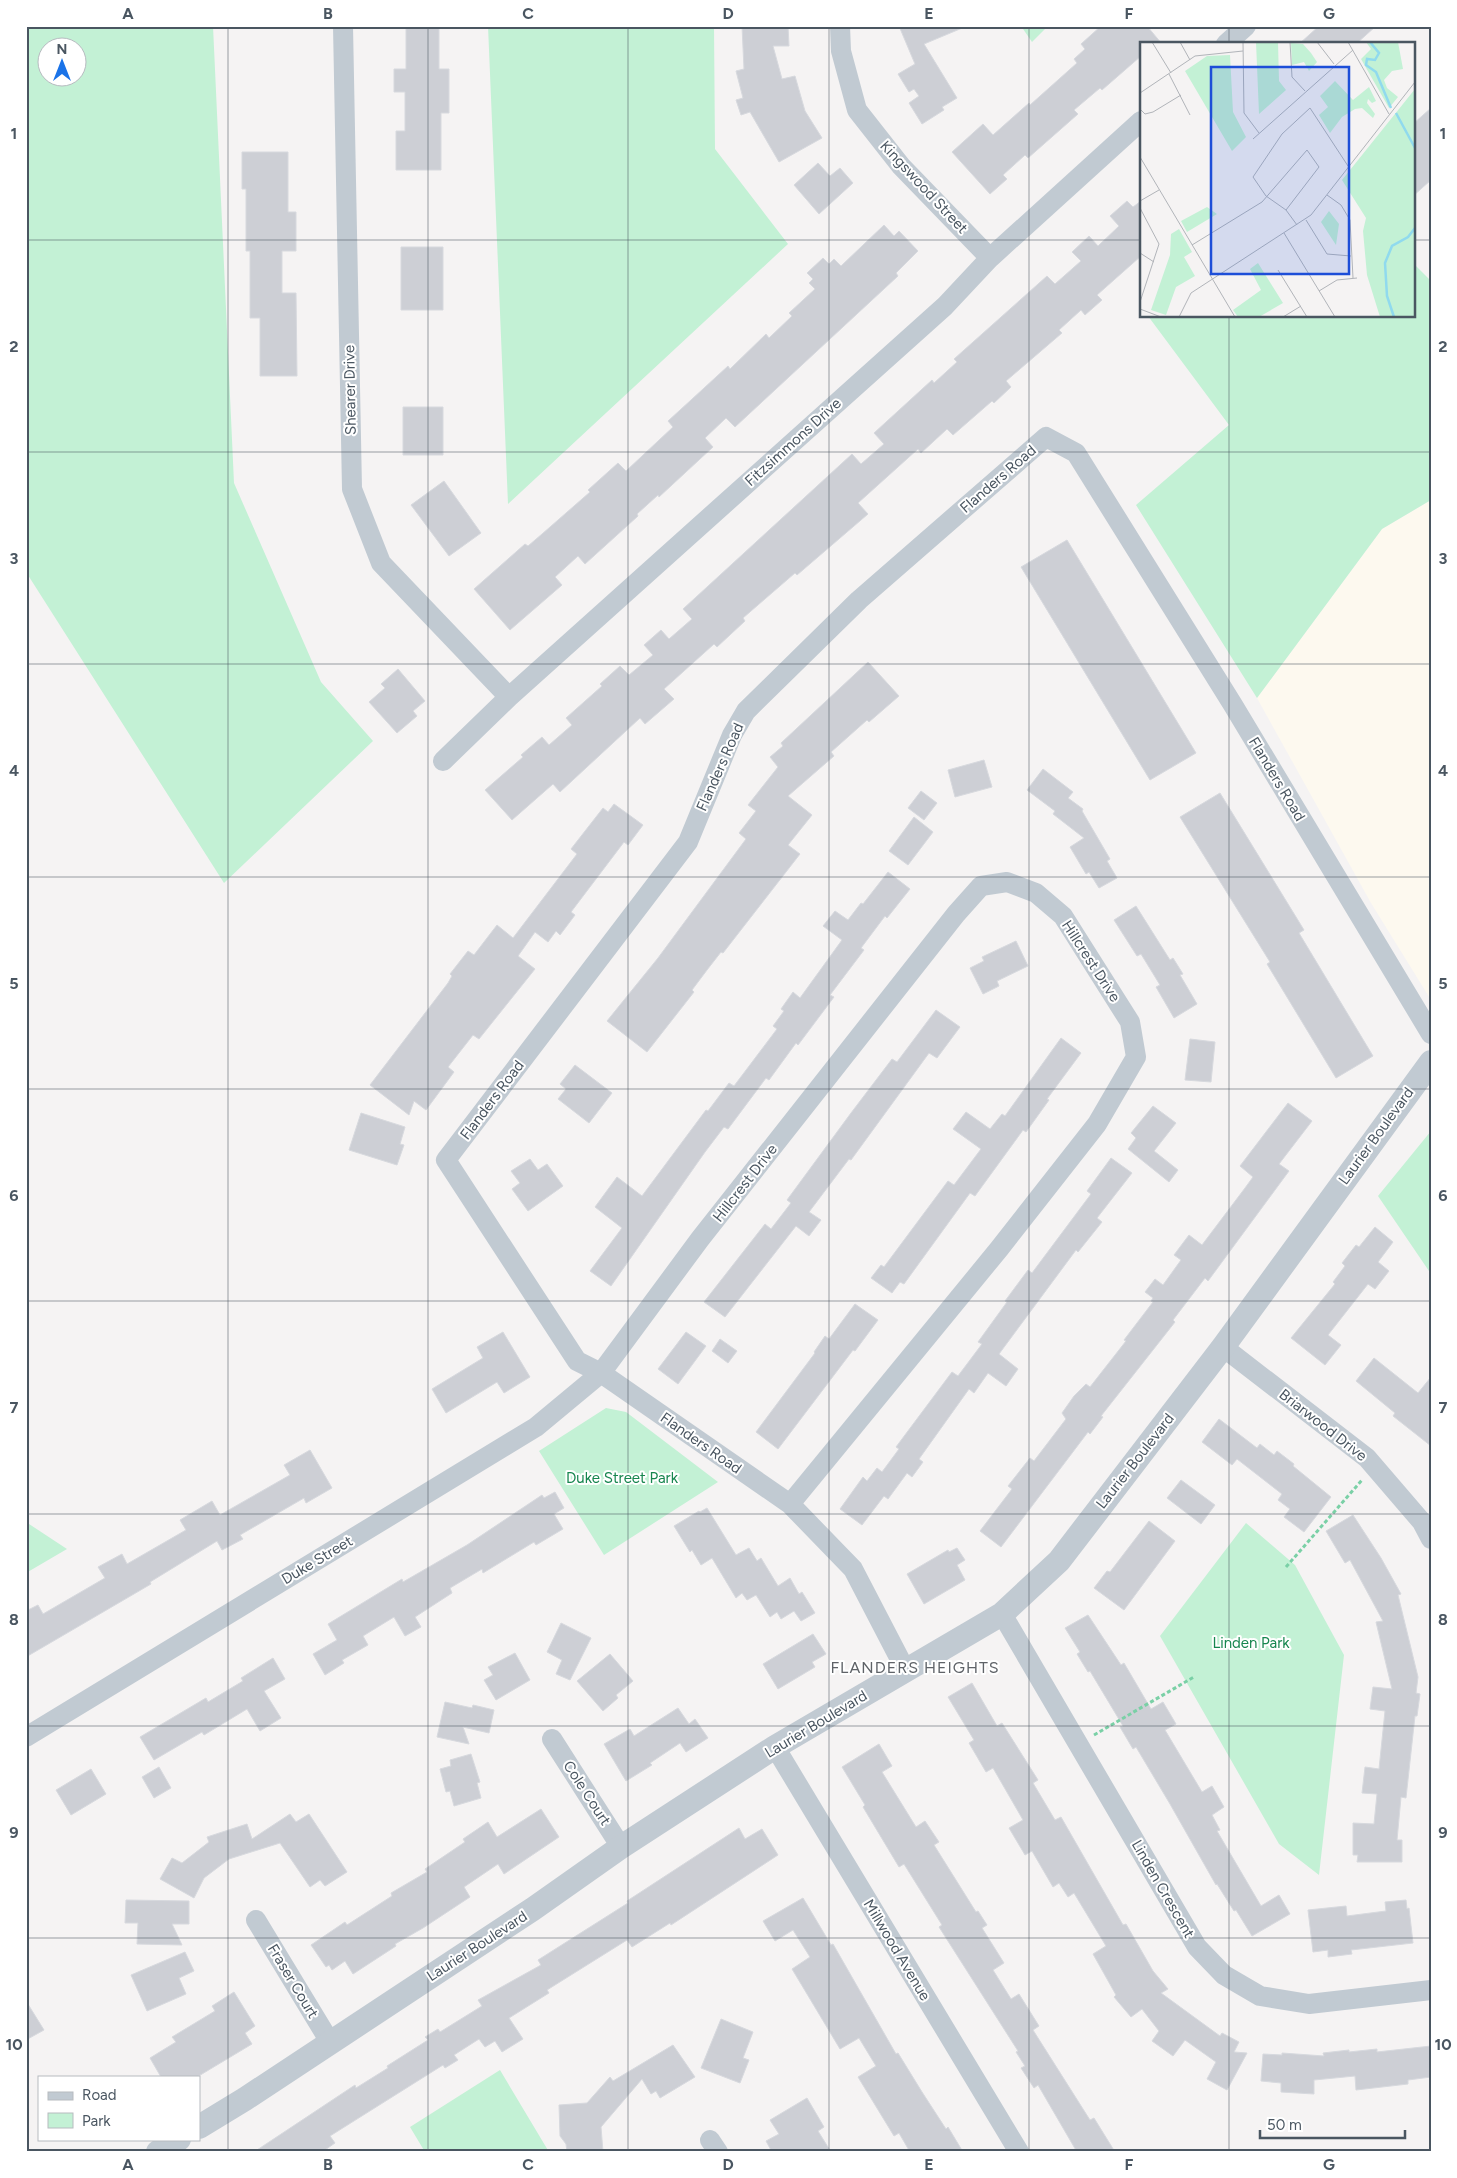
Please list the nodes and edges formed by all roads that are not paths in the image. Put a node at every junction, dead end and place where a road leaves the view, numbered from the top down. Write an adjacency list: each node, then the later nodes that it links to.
1 (343, 26): 7 (street, Shearer Drive)
2 (840, 26): 6 (street, Kingswood Street)
3 (1246, 26): 4 (street)
4 (1228, 42)
5 (1140, 123): 6 (street, Fitzsimmons Drive)
6 (990, 258): 7 (street, Fitzsimmons Drive)
7 (509, 697): 8 (street, Fitzsimmons Drive)
8 (443, 761)
9 (1431, 1034): 12 (street, Flanders Road)
10 (1431, 1062): 11 (street, Laurier Boulevard)
11 (1223, 1347): 14 (street, Briarwood Drive); 15 (street, Laurier Boulevard)
12 (601, 1373): 13 (street, Flanders Road); 13 (street, Hillcrest Drive); 17 (street, Duke Street)
13 (790, 1504): 16 (street, Flanders Road)
14 (1431, 1538)
15 (1002, 1614): 16 (street, Laurier Boulevard); 22 (street, Linden Crescent)
16 (906, 1670): 19 (street, Laurier Boulevard)
17 (26, 1737)
18 (552, 1739): 20 (street, Cole Court)
19 (775, 1747): 20 (street, Laurier Boulevard); 27 (street, Millwood Avenue)
20 (621, 1847): 23 (street, Laurier Boulevard)
21 (256, 1920): 23 (street, Fraser Court)
22 (1431, 1990)
23 (330, 2042): 24 (street, Laurier Boulevard)
24 (200, 2126)
25 (176, 2140): 26 (street)
26 (158, 2152)
27 (1019, 2152)

